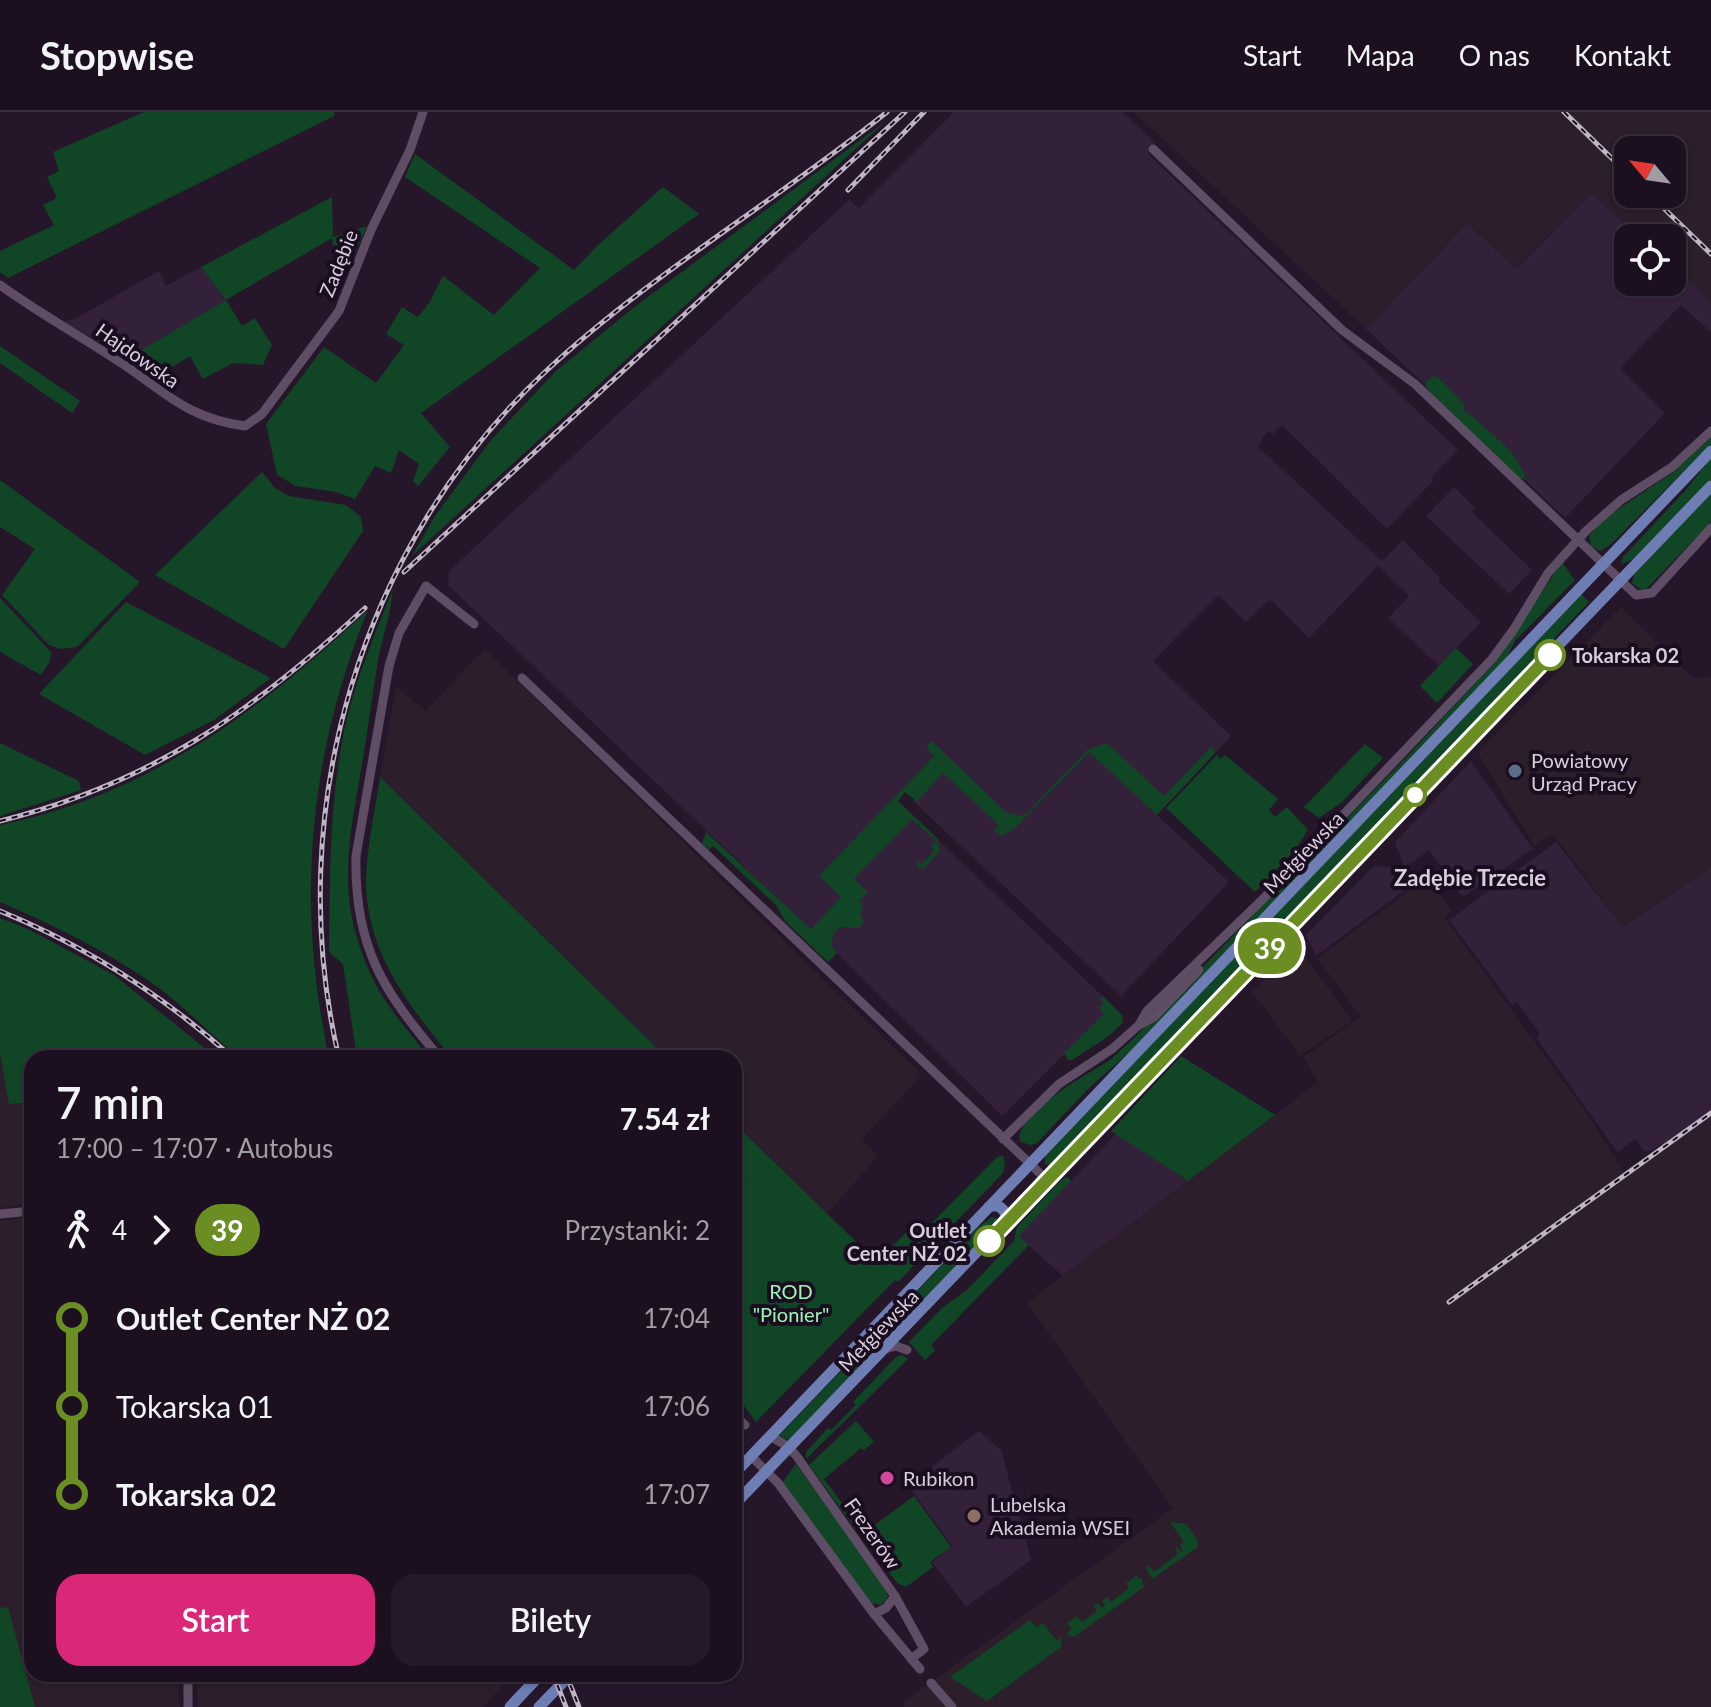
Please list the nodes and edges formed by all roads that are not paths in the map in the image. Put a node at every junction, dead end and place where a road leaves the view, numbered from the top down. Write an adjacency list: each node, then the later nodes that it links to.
1 (423, 112): 4 (street, Zadębie)
2 (1153, 149): 9 (street)
3 (0, 285): 4 (street, Hajdowska)
4 (262, 414)
5 (1711, 431): 9 (street, Mełgiewska)
6 (1711, 451): 10 (main road, Mełgiewska)
7 (1711, 486): 11 (main road, Mełgiewska)
8 (1711, 528): 11 (street)
9 (1577, 540): 10 (street); 15 (street, Mełgiewska)
10 (1603, 565): 11 (street); 17 (main road, Mełgiewska)
11 (1621, 581): 19 (main road, Mełgiewska)
12 (474, 624): 14 (street)
13 (522, 678): 15 (street)
14 (433, 1050)
15 (1003, 1139): 16 (street); 17 (street)
16 (1017, 1157): 17 (street); 18 (main road)
17 (1029, 1164): 18 (main road, Mełgiewska); 19 (street)
18 (1019, 1174): 20 (main road, Mełgiewska)
19 (1047, 1180): 23 (main road, Mełgiewska)
20 (989, 1207): 23 (main road); 26 (main road, Mełgiewska)
21 (24, 1212): 22 (street)
22 (0, 1214)
23 (1002, 1227): 27 (main road, Mełgiewska)
24 (742, 1422): 25 (street)
25 (745, 1425)
26 (770, 1436): 27 (street, Frezerów); 28 (main road, Mełgiewska)
27 (789, 1447): 30 (main road, Mełgiewska); 32 (street, Frezerów)
28 (751, 1456): 29 (main road, Mełgiewska); 30 (street)
29 (742, 1466)
30 (767, 1471): 31 (main road, Mełgiewska); 33 (street)
31 (742, 1497)
32 (895, 1596): 33 (street); 34 (street, Frezerów)
33 (874, 1614): 34 (street)
34 (911, 1659): 35 (street)
35 (920, 1669)
36 (188, 1682): 40 (street)
37 (533, 1682): 41 (main road)
38 (563, 1682): 42 (main road)
39 (931, 1683): 43 (street)
40 (188, 1707)
41 (510, 1707)
42 (539, 1707)
43 (952, 1707)

